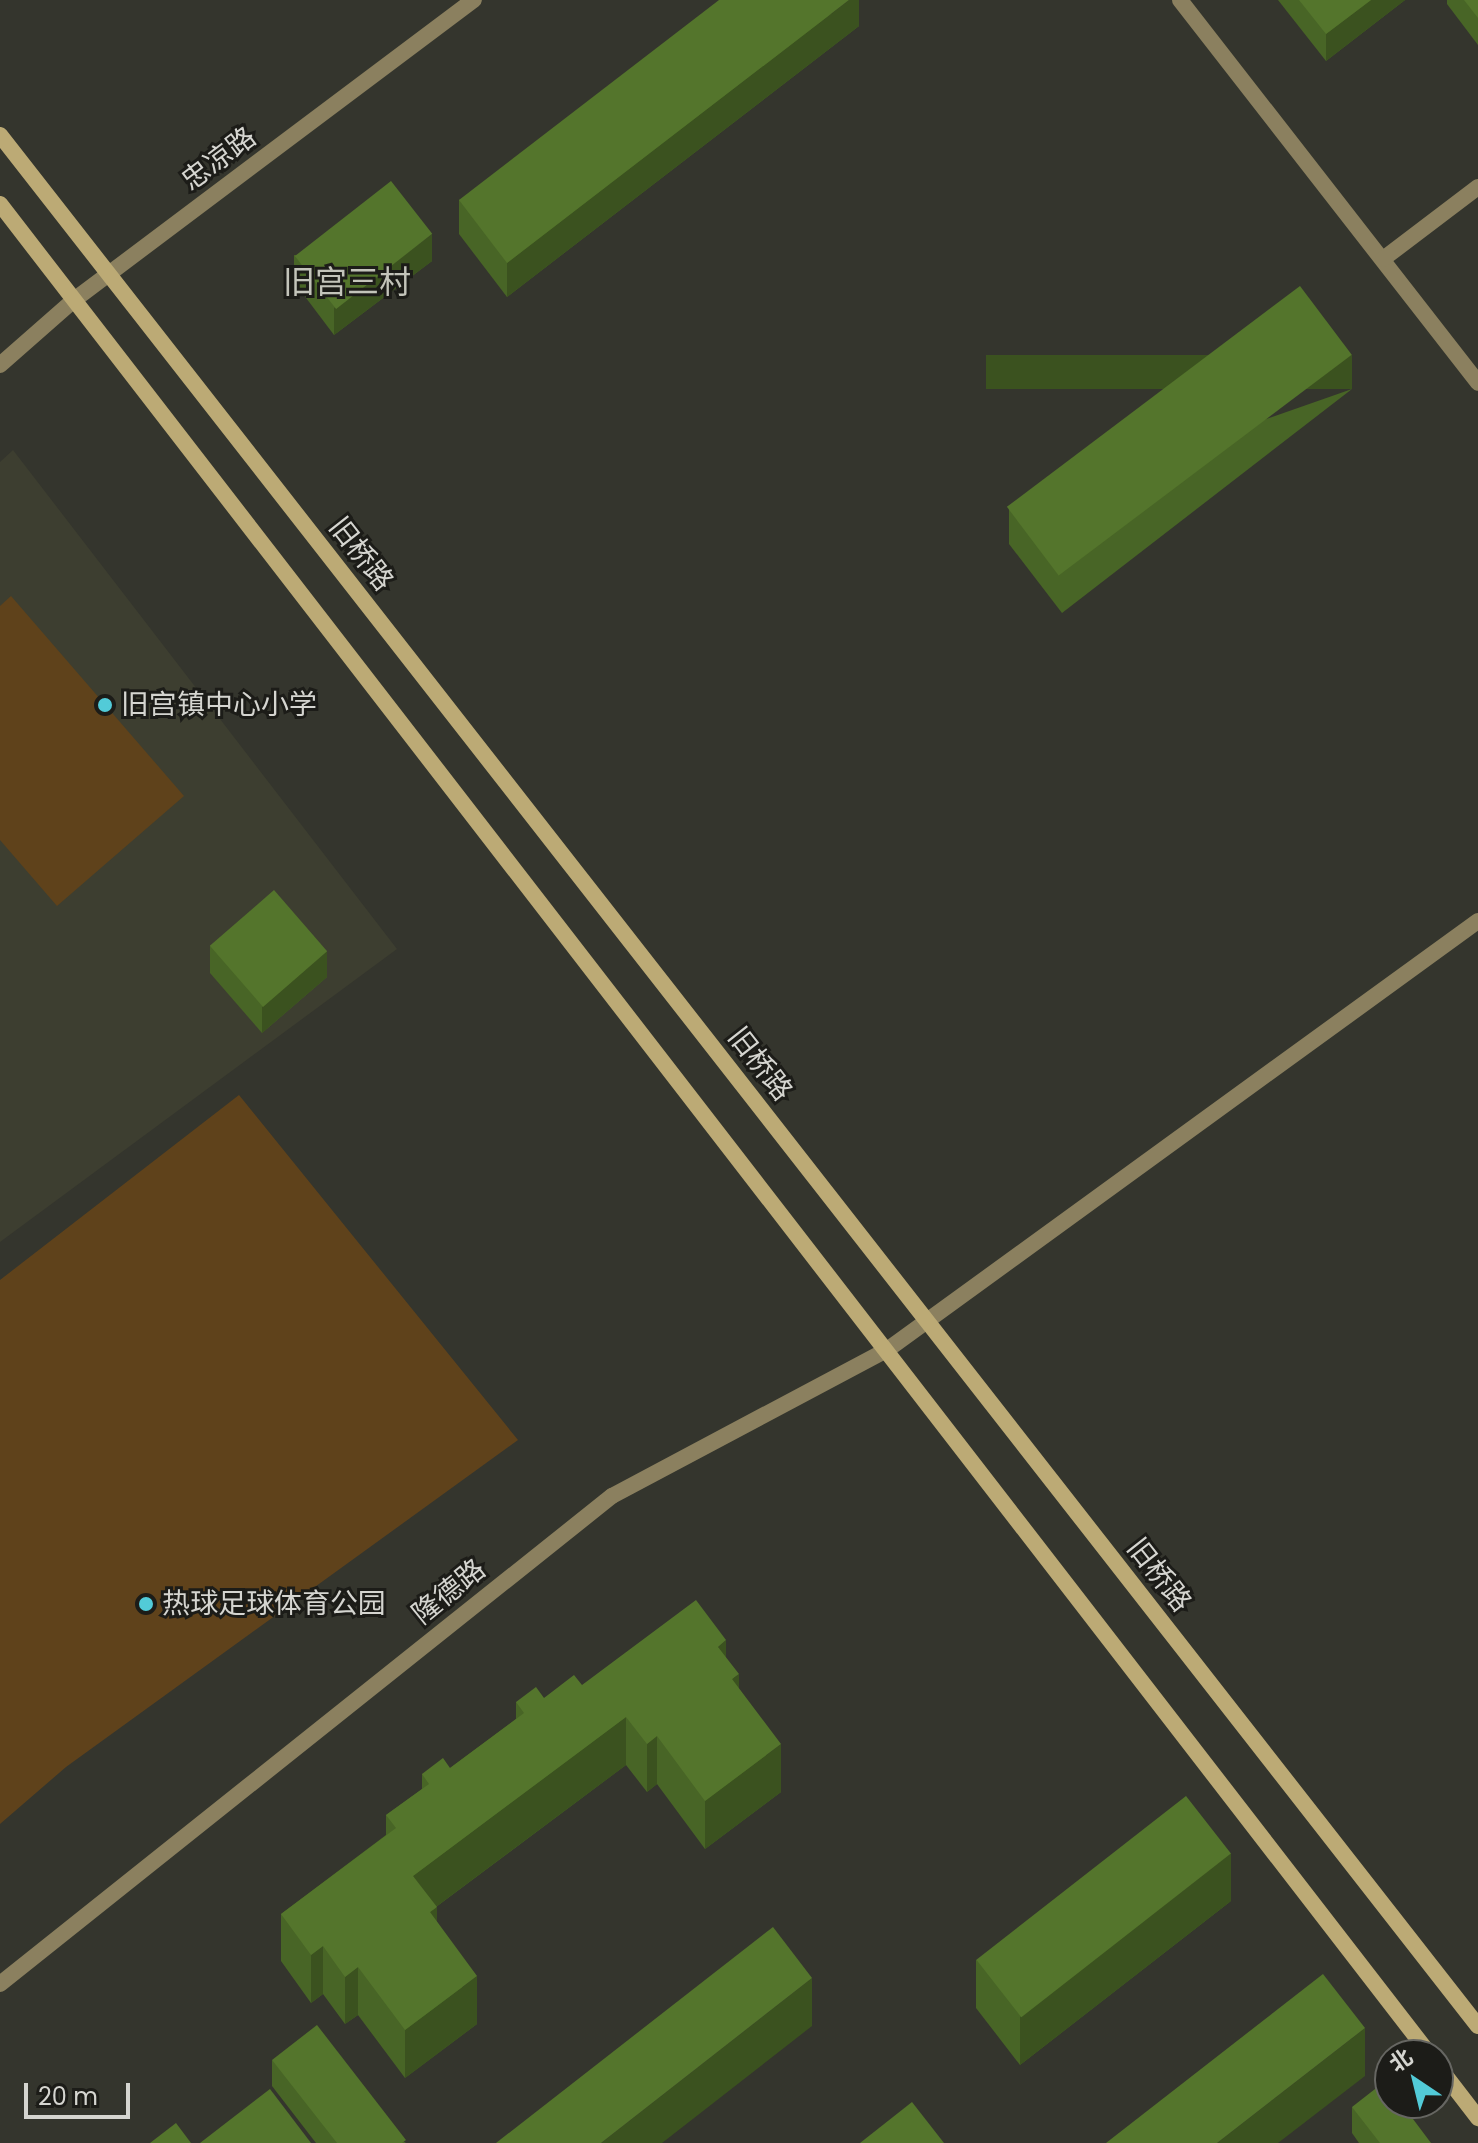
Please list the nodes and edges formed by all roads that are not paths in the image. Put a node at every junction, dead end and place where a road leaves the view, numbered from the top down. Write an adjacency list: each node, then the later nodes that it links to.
1 (474, 0): 7 (street, 忠凉路)
2 (1180, 0): 6 (street)
3 (0, 135): 7 (street, 旧桥路)
4 (1478, 187): 6 (street)
5 (0, 204): 8 (street)
6 (1383, 259): 10 (street)
7 (109, 274): 8 (street, 忠凉路); 12 (street, 旧桥路)
8 (74, 300): 9 (street, 忠凉路); 13 (street)
9 (0, 365)
10 (1478, 383)
11 (1478, 921): 12 (street, 隆德路)
12 (928, 1321): 13 (street, 隆德路); 15 (street, 旧桥路)
13 (887, 1350): 14 (street, 隆德路); 16 (street)
14 (0, 1984)
15 (1478, 2026)
16 (1418, 2039)
17 (1454, 2087): 18 (street)
18 (1478, 2118)

